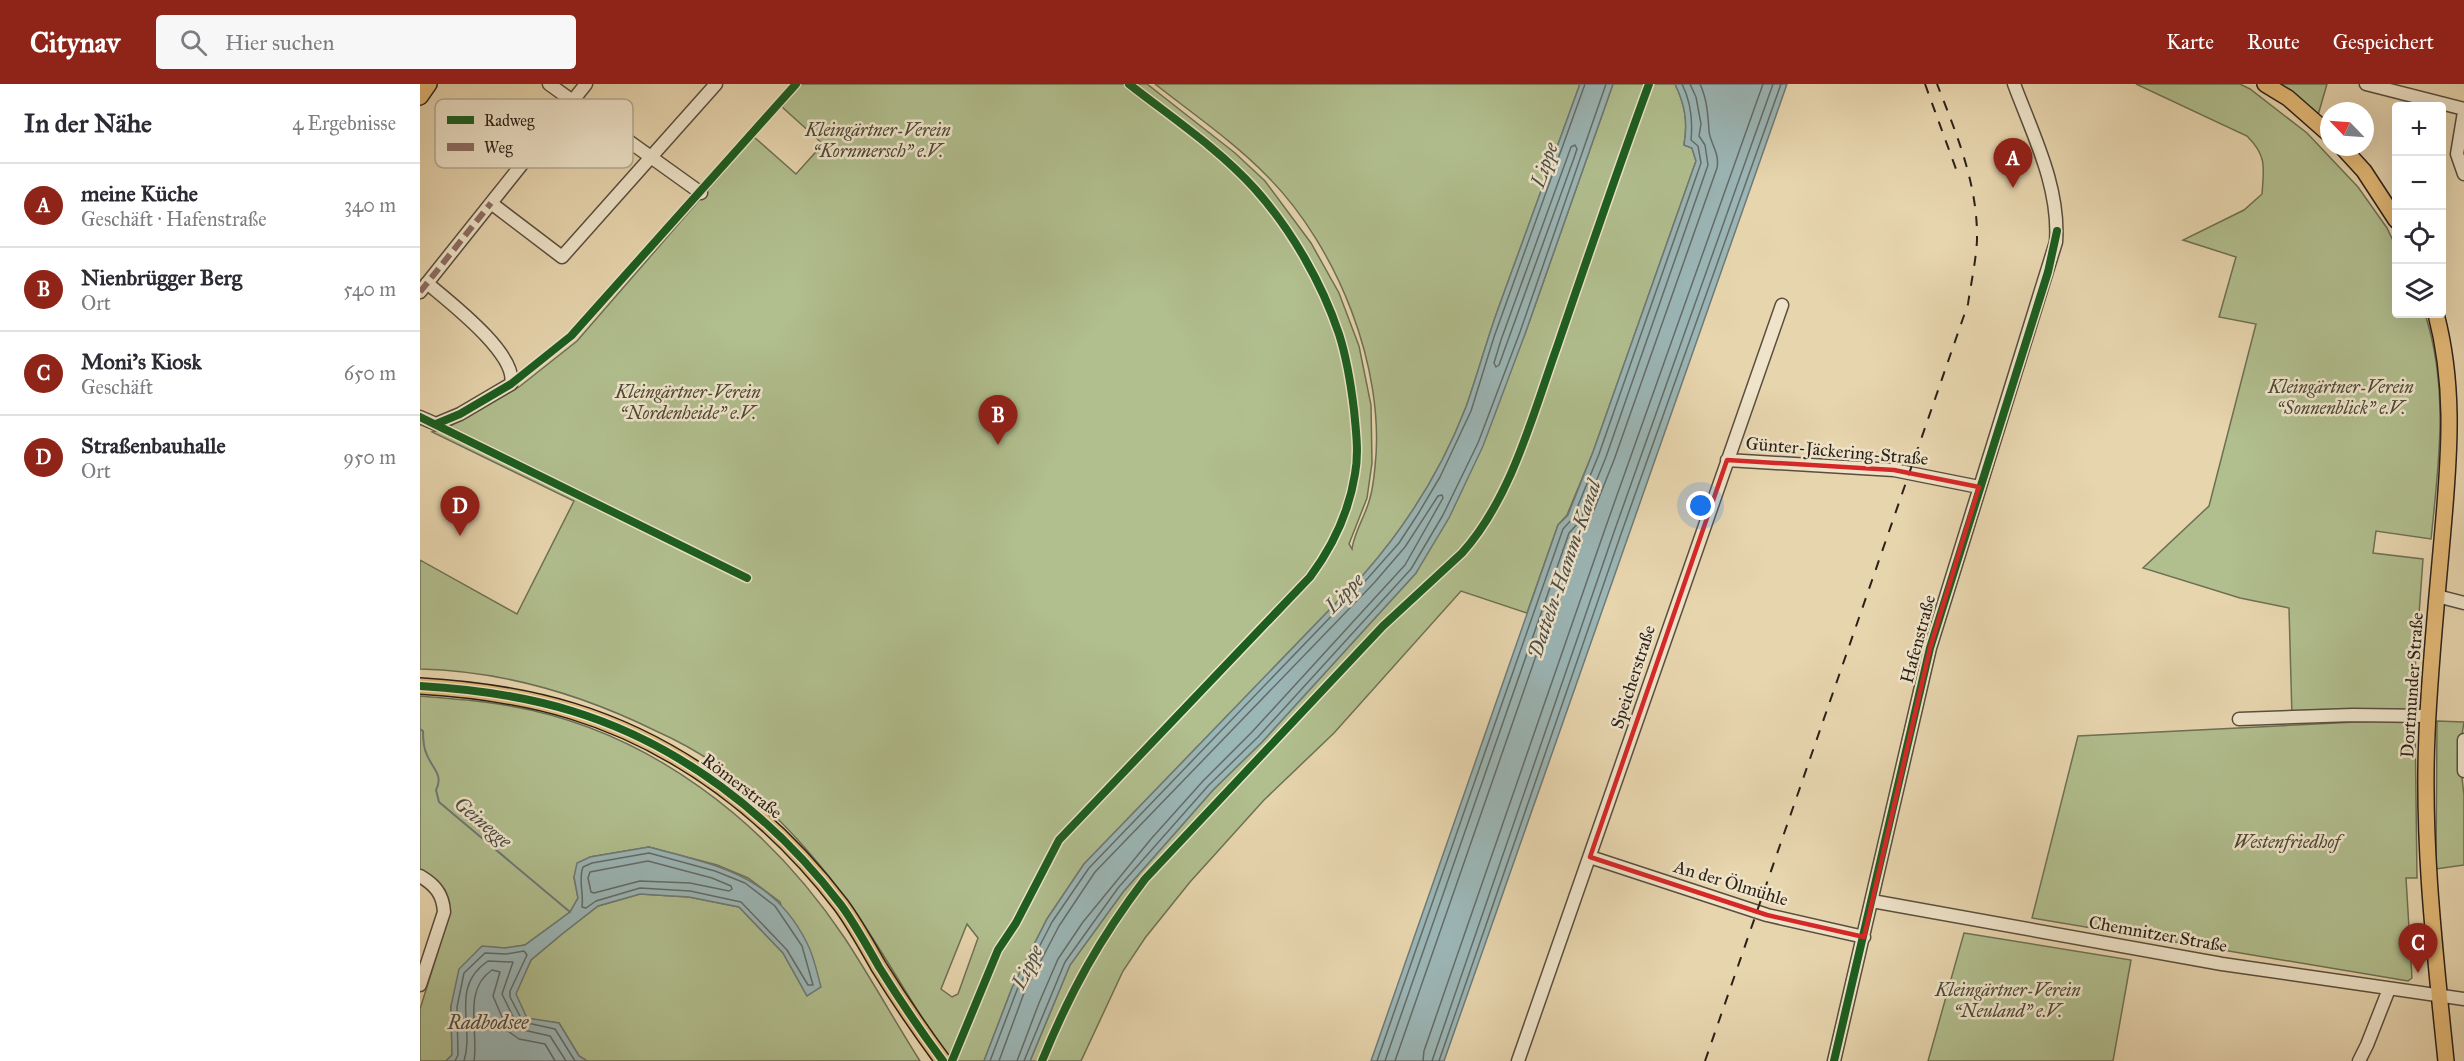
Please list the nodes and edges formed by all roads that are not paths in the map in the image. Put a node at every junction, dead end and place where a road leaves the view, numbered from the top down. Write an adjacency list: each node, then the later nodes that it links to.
1 (429, 84): 8 (main road)
2 (549, 84): 9 (street)
3 (586, 84): 10 (street)
4 (717, 84): 15 (street)
5 (2014, 84): 26 (street, Hafenstraße)
6 (2265, 84): 12 (main road)
7 (2366, 84): 11 (street)
8 (420, 98)
9 (569, 99)
10 (574, 99)
11 (2464, 111): 17 (street)
12 (2320, 126)
13 (633, 144): 15 (street)
14 (2350, 156): 20 (main road)
15 (652, 158): 18 (street); 19 (street)
16 (519, 168): 19 (street)
17 (2464, 174)
18 (701, 193)
19 (491, 203): 21 (street)
20 (2392, 213)
21 (423, 288): 24 (street)
22 (1782, 305): 25 (street, Speicherstraße)
23 (2437, 318): 27 (main road, Dortmunder Straße)
24 (420, 417)
25 (1727, 460): 26 (street, Günter-Jäckering-Straße); 34 (street, Speicherstraße)
26 (1979, 488): 36 (street, Hafenstraße)
27 (2437, 596): 28 (street); 30 (main road, Dortmunder Straße)
28 (2464, 603)
29 (420, 686): 42 (main road, Römerstraße)
30 (2428, 716): 31 (street); 40 (main road, Dortmunder Straße)
31 (2239, 719)
32 (2464, 740): 33 (street)
33 (2464, 771)
34 (1590, 857): 37 (street, An der Ölmühle); 43 (street, Speicherstraße)
35 (420, 876): 38 (street)
36 (1872, 901): 37 (street, Hafenstraße); 39 (street, Chemnitzer Straße)
37 (1864, 937): 44 (street, Hafenstraße)
38 (420, 986)
39 (2389, 989): 40 (street, Chemnitzer Straße); 45 (street)
40 (2439, 995): 41 (street, Chemnitzer Straße); 46 (main road, Dortmunder Straße)
41 (2464, 999)
42 (943, 1061)
43 (1518, 1061)
44 (1834, 1061)
45 (2359, 1061)
46 (2446, 1061)

